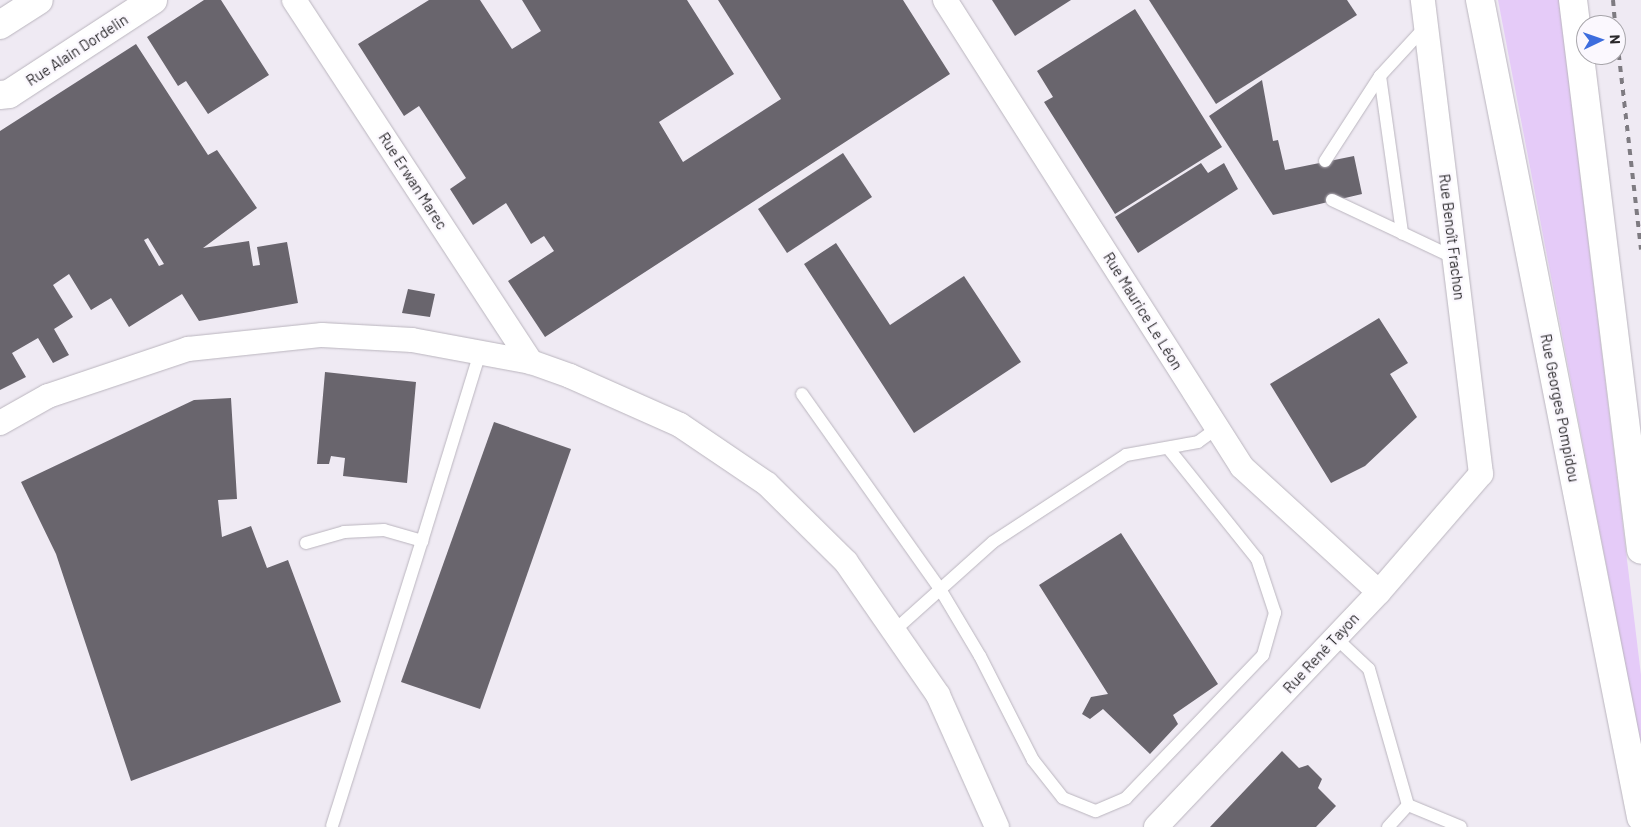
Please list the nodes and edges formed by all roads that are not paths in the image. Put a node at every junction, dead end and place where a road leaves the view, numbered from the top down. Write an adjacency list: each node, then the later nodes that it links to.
1 (39, 0): 8 (main road)
2 (153, 0): 11 (main road, Rue Alain Dordelin)
3 (294, 0): 17 (street, Rue Erwan Marec)
4 (945, 0): 20 (street, Rue Maurice Le Léon)
5 (1423, 0): 9 (street, Rue Benoît Frachon)
6 (1480, 0): 31 (main road, Rue Georges Pompidou)
7 (1573, 0): 25 (main road)
8 (0, 26)
9 (1426, 26): 10 (lane); 15 (street, Rue Benoît Frachon)
10 (1380, 76): 12 (lane); 14 (lane)
11 (0, 95)
12 (1325, 162)
13 (1332, 200): 14 (lane)
14 (1402, 233): 15 (lane)
15 (1455, 258): 22 (street, Rue Benoît Frachon)
16 (480, 352): 17 (street); 19 (street); 23 (lane)
17 (531, 362): 28 (street)
18 (802, 394): 26 (lane)
19 (0, 423)
20 (1217, 428): 21 (lane); 27 (street, Rue Maurice Le Léon)
21 (1168, 448): 26 (lane); 26 (lane)
22 (1481, 474): 27 (street, Rue René Tayon)
23 (422, 541): 24 (lane); 33 (lane)
24 (306, 544)
25 (1641, 550)
26 (940, 589): 28 (lane)
27 (1379, 592): 29 (street, Rue René Tayon)
28 (896, 629): 34 (street)
29 (1336, 638): 30 (lane); 35 (street, Rue René Tayon)
30 (1408, 805): 36 (lane); 37 (lane)
31 (1641, 816)
32 (328, 827): 33 (lane)
33 (333, 827)
34 (997, 827)
35 (1156, 827)
36 (1388, 827)
37 (1461, 827)

